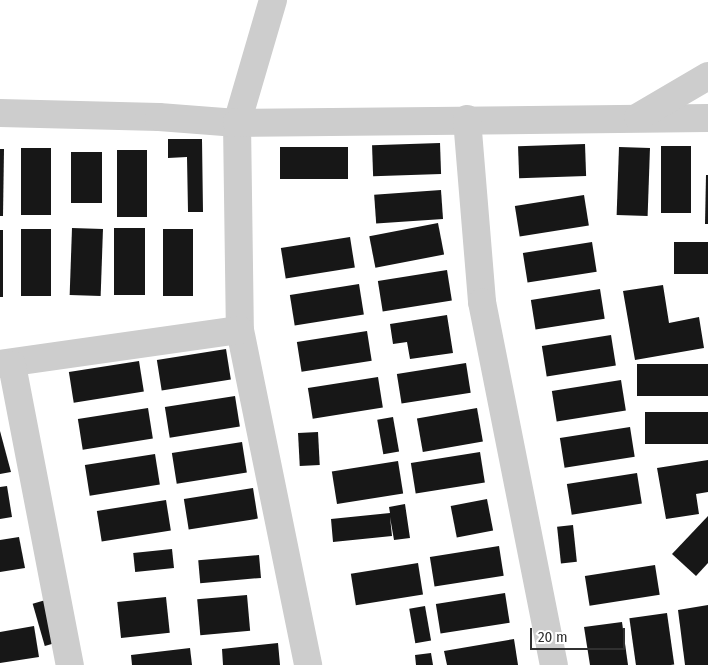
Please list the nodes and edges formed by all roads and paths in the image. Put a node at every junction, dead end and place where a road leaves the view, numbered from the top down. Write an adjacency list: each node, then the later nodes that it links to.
1 (273, 0): 7 (street)
2 (708, 76): 4 (street)
3 (0, 114): 7 (street)
4 (638, 117): 5 (street); 6 (street)
5 (708, 118)
6 (467, 119): 7 (street); 12 (street)
7 (237, 123): 8 (street)
8 (240, 330): 9 (street); 11 (street)
9 (6, 364): 10 (street)
10 (70, 665)
11 (308, 665)
12 (554, 665)

